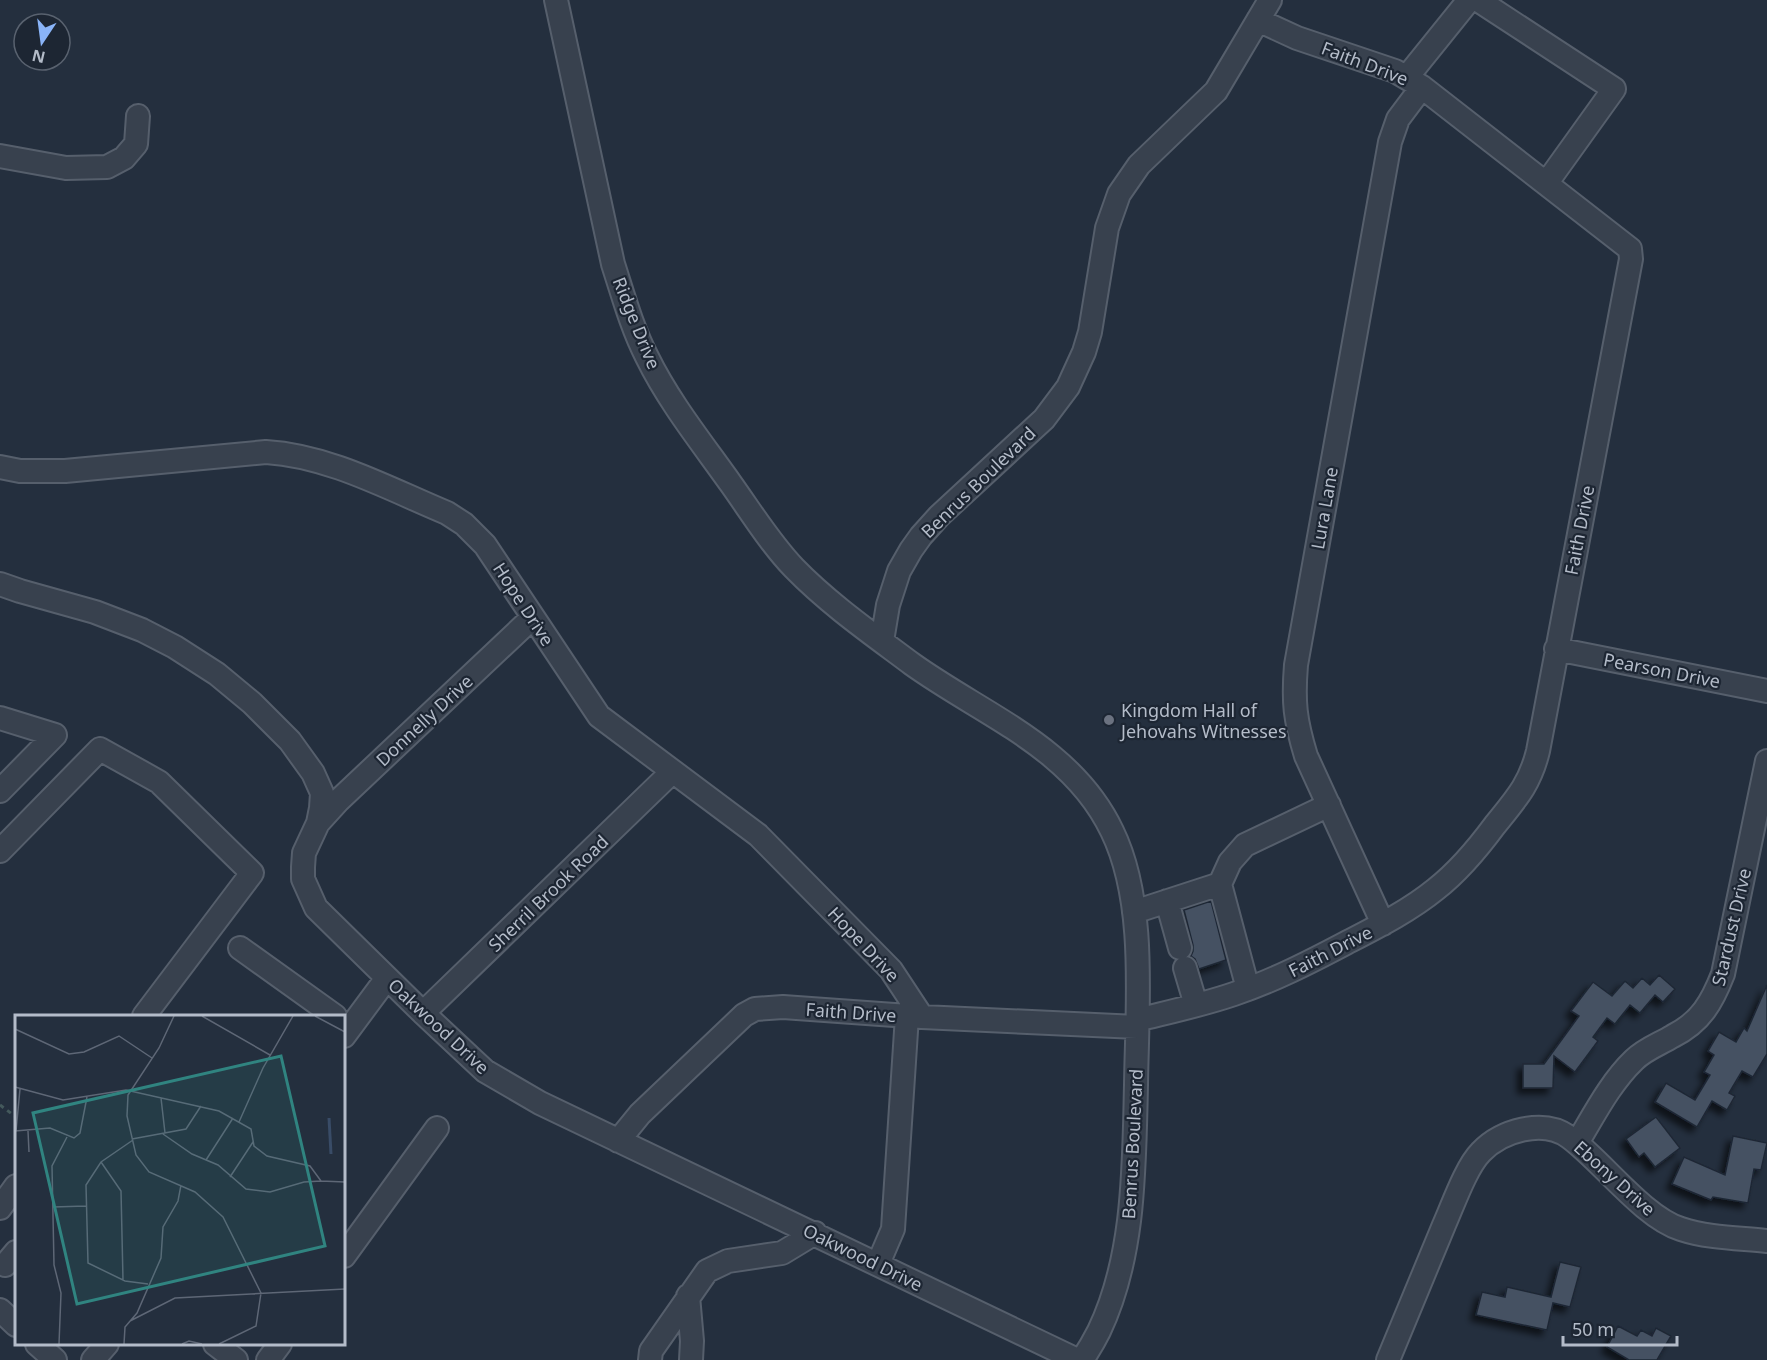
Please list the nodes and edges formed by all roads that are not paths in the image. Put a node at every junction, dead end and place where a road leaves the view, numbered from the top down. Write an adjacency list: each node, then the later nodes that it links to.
1 (556, 0): 13 (street, Ridge Drive)
2 (1270, 0): 5 (street, Benrus Boulevard)
3 (1469, 0): 6 (street, Lura Lane)
4 (1478, 0): 9 (street)
5 (1258, 20): 6 (street, Faith Drive); 13 (street, Benrus Boulevard)
6 (1414, 82): 9 (street, Faith Drive); 20 (street, Lura Lane)
7 (138, 116): 8 (street)
8 (0, 156)
9 (1544, 182): 14 (street, Faith Drive)
10 (0, 467): 12 (street, Hope Drive)
11 (0, 584): 21 (street, Oakwood Drive)
12 (532, 618): 18 (street, Hope Drive); 21 (street, Donnelly Drive)
13 (882, 640): 25 (street, Benrus Boulevard)
14 (1556, 649): 15 (street, Pearson Drive); 26 (street, Faith Drive)
15 (1767, 691)
16 (0, 718): 19 (street)
17 (1767, 761): 39 (street, Stardust Drive)
18 (672, 772): 31 (street, Sherril Brook Road); 34 (street, Hope Drive)
19 (0, 791)
20 (1329, 805): 23 (street); 26 (street, Lura Lane)
21 (318, 823): 28 (street, Oakwood Drive)
22 (0, 851): 32 (street)
23 (1220, 884): 24 (street); 29 (street)
24 (1167, 901): 25 (street); 30 (street)
25 (1134, 912): 36 (street, Benrus Boulevard)
26 (1383, 924): 29 (street, Faith Drive)
27 (240, 948): 33 (street)
28 (387, 978): 31 (street, Oakwood Drive); 35 (street)
29 (1248, 989): 30 (street, Faith Drive)
30 (1196, 1005): 36 (street, Faith Drive)
31 (423, 1013): 38 (street, Oakwood Drive)
32 (146, 1015)
33 (328, 1015)
34 (914, 1017): 36 (street, Faith Drive); 38 (street, Faith Drive); 45 (street)
35 (345, 1024)
36 (1137, 1024): 60 (street, Benrus Boulevard)
37 (437, 1128): 44 (street)
38 (618, 1141): 42 (street, Oakwood Drive)
39 (1576, 1143): 43 (street, Ebony Drive); 61 (street, Ebony Drive)
40 (15, 1187): 41 (street)
41 (0, 1208)
42 (815, 1233): 45 (street, Oakwood Drive); 46 (street)
43 (1767, 1241)
44 (345, 1255)
45 (878, 1264): 59 (street, Oakwood Drive)
46 (688, 1296): 57 (street); 58 (street)
47 (0, 1310): 48 (street)
48 (15, 1324)
49 (38, 1345): 53 (street)
50 (106, 1345): 54 (street)
51 (216, 1345): 55 (street)
52 (279, 1345): 56 (street)
53 (55, 1360)
54 (93, 1360)
55 (236, 1360)
56 (268, 1360)
57 (650, 1360)
58 (691, 1360)
59 (1077, 1360)
60 (1082, 1360)
61 (1388, 1360)

